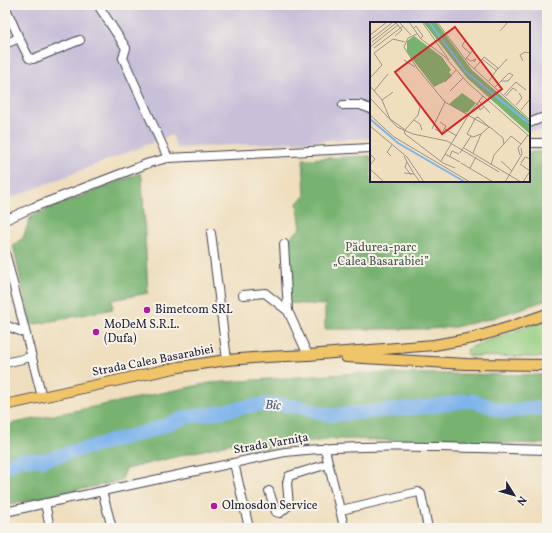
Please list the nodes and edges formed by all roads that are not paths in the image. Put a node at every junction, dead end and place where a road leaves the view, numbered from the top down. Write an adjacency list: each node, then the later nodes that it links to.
1 (98, 5): 13 (street)
2 (6, 6): 3 (street)
3 (18, 38): 4 (street); 5 (street)
4 (80, 40)
5 (5, 44)
6 (343, 105): 7 (street)
7 (370, 108)
8 (547, 116): 9 (street)
9 (530, 122)
10 (530, 143): 11 (street)
11 (547, 143)
12 (370, 148): 13 (street)
13 (168, 158): 14 (street)
14 (5, 220)
15 (211, 233): 25 (street)
16 (284, 244): 19 (street)
17 (5, 252): 22 (street)
18 (243, 295): 19 (street)
19 (288, 311): 23 (street)
20 (547, 314): 23 (main road, Strada Calea Basarabiei)
21 (5, 325): 22 (street)
22 (25, 333): 24 (street)
23 (308, 355): 25 (main road, Strada Calea Basarabiei); 27 (main road, Strada Calea Basarabiei)
24 (31, 357): 26 (street); 28 (street)
25 (227, 360): 28 (main road, Strada Calea Basarabiei)
26 (5, 363)
27 (547, 365)
28 (42, 397): 29 (main road, Strada Calea Basarabiei)
29 (5, 405)
30 (325, 448): 31 (street, Strada Varnița); 32 (street, Strada Varnița); 33 (street)
31 (547, 450)
32 (234, 463): 34 (street, Strada Varnița); 41 (street)
33 (328, 464): 35 (street); 37 (street)
34 (102, 491): 36 (street, Strada Varnița); 40 (street)
35 (269, 491)
36 (45, 503): 38 (street, Strada Varnița); 39 (street)
37 (341, 510): 42 (street); 43 (street)
38 (5, 512)
39 (50, 528)
40 (112, 528)
41 (249, 528)
42 (344, 528)
43 (428, 528)

